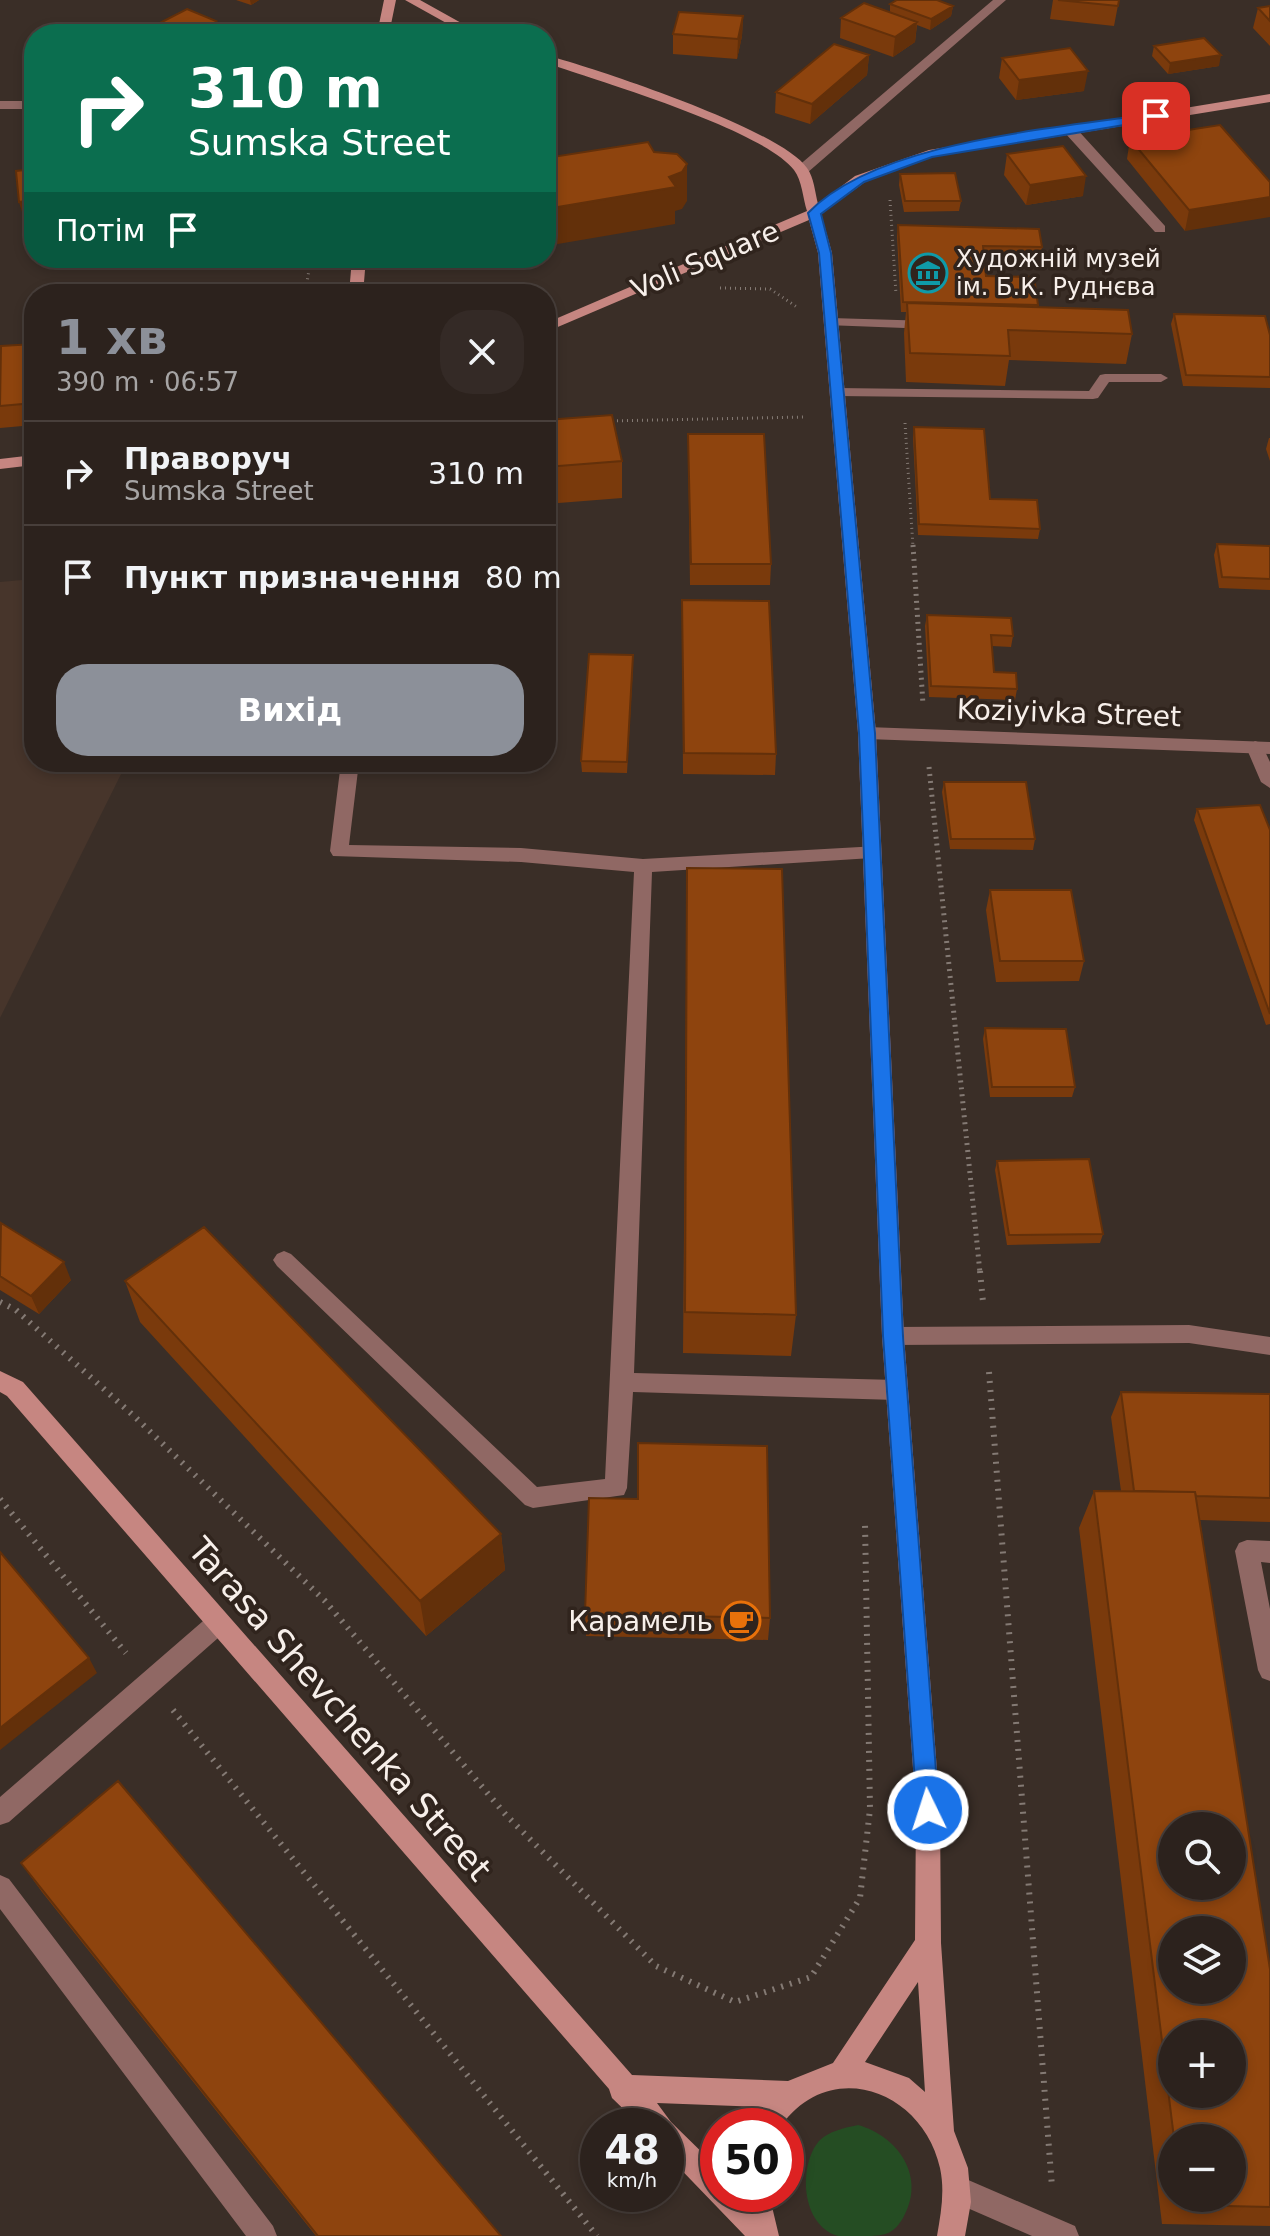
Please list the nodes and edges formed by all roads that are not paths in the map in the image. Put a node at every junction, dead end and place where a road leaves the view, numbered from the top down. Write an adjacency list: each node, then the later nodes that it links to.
1 (390, 0): 4 (main road)
2 (411, 0): 5 (main road)
3 (1000, 0): 11 (street)
4 (385, 24)
5 (456, 24)
6 (556, 62): 11 (main road)
7 (1270, 98): 10 (main road)
8 (0, 105): 9 (street)
9 (24, 105)
10 (1070, 130): 12 (main road); 13 (street)
11 (802, 170): 12 (main road)
12 (814, 213): 14 (main road, Voli Square); 15 (main road, Voli Square)
13 (1160, 229)
14 (831, 322): 16 (street); 18 (main road, Voli Square)
15 (556, 324)
16 (944, 325)
17 (1161, 378): 18 (street)
18 (837, 392): 21 (main road, Voli Square)
19 (24, 461): 20 (main road)
20 (0, 464)
21 (867, 733): 22 (street, Koziyivka Street); 25 (main road, Voli Square)
22 (1263, 748): 24 (street)
23 (349, 772): 26 (street)
24 (1270, 782)
25 (872, 851): 26 (street); 28 (main road, Voli Square)
26 (643, 866): 31 (street)
27 (284, 1260): 31 (street)
28 (893, 1336): 29 (street); 32 (main road, Voli Square)
29 (1270, 1346)
30 (0, 1381): 34 (main road, Tarasa Shevchenka Street)
31 (623, 1382): 32 (street)
32 (896, 1390): 38 (main road, Voli Square)
33 (1270, 1552): 35 (street)
34 (218, 1623): 36 (street); 40 (main road, Tarasa Shevchenka Street)
35 (1270, 1670)
36 (0, 1813)
37 (0, 1888): 52 (street)
38 (928, 1943): 39 (main road); 44 (main road, Voli Square)
39 (842, 2073): 41 (main road, Voli Square); 44 (main road, Voli Square)
40 (622, 2088): 41 (main road); 42 (main road, Tarasa Shevchenka Street)
41 (790, 2095): 43 (main road, Voli Square)
42 (641, 2108)
43 (780, 2108)
44 (941, 2129): 47 (main road, Voli Square)
45 (684, 2153): 46 (main road)
46 (700, 2169)
47 (959, 2190): 50 (street); 51 (main road, Voli Square)
48 (742, 2212): 53 (main road)
49 (757, 2212): 53 (main road)
50 (1060, 2234)
51 (952, 2235)
52 (263, 2236)
53 (766, 2236)

